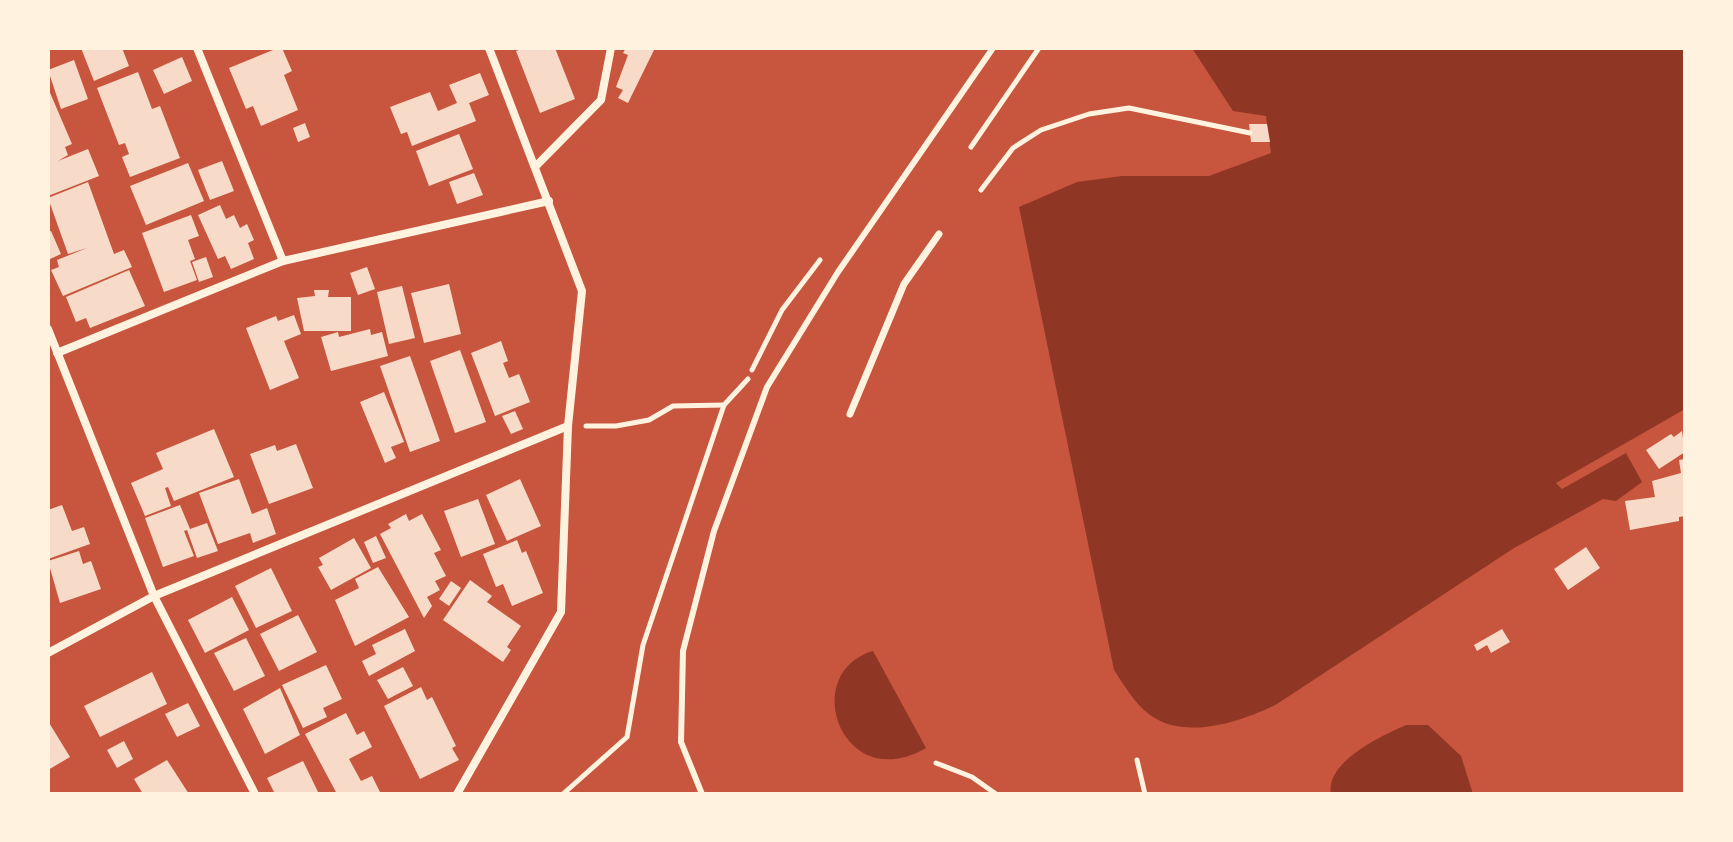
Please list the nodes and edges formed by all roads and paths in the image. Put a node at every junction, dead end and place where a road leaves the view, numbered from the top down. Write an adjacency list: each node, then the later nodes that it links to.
1 (197, 48): 12 (street)
2 (489, 48): 8 (street)
3 (611, 48): 8 (street)
4 (993, 48): 24 (lane)
5 (1039, 48): 7 (path)
6 (1250, 133): 9 (path)
7 (971, 147)
8 (536, 166): 10 (street)
9 (981, 190)
10 (549, 201): 12 (street); 17 (street)
11 (939, 234): 16 (street)
12 (283, 261): 14 (street)
13 (48, 329): 14 (street)
14 (57, 353): 18 (street)
15 (724, 405): 17 (path)
16 (850, 414)
17 (568, 426): 18 (street); 23 (street)
18 (154, 596): 19 (street); 22 (street)
19 (48, 653)
20 (1137, 760): 26 (path)
21 (936, 763): 25 (path)
22 (255, 794)
23 (457, 794)
24 (702, 794)
25 (996, 794)
26 (1145, 794)

